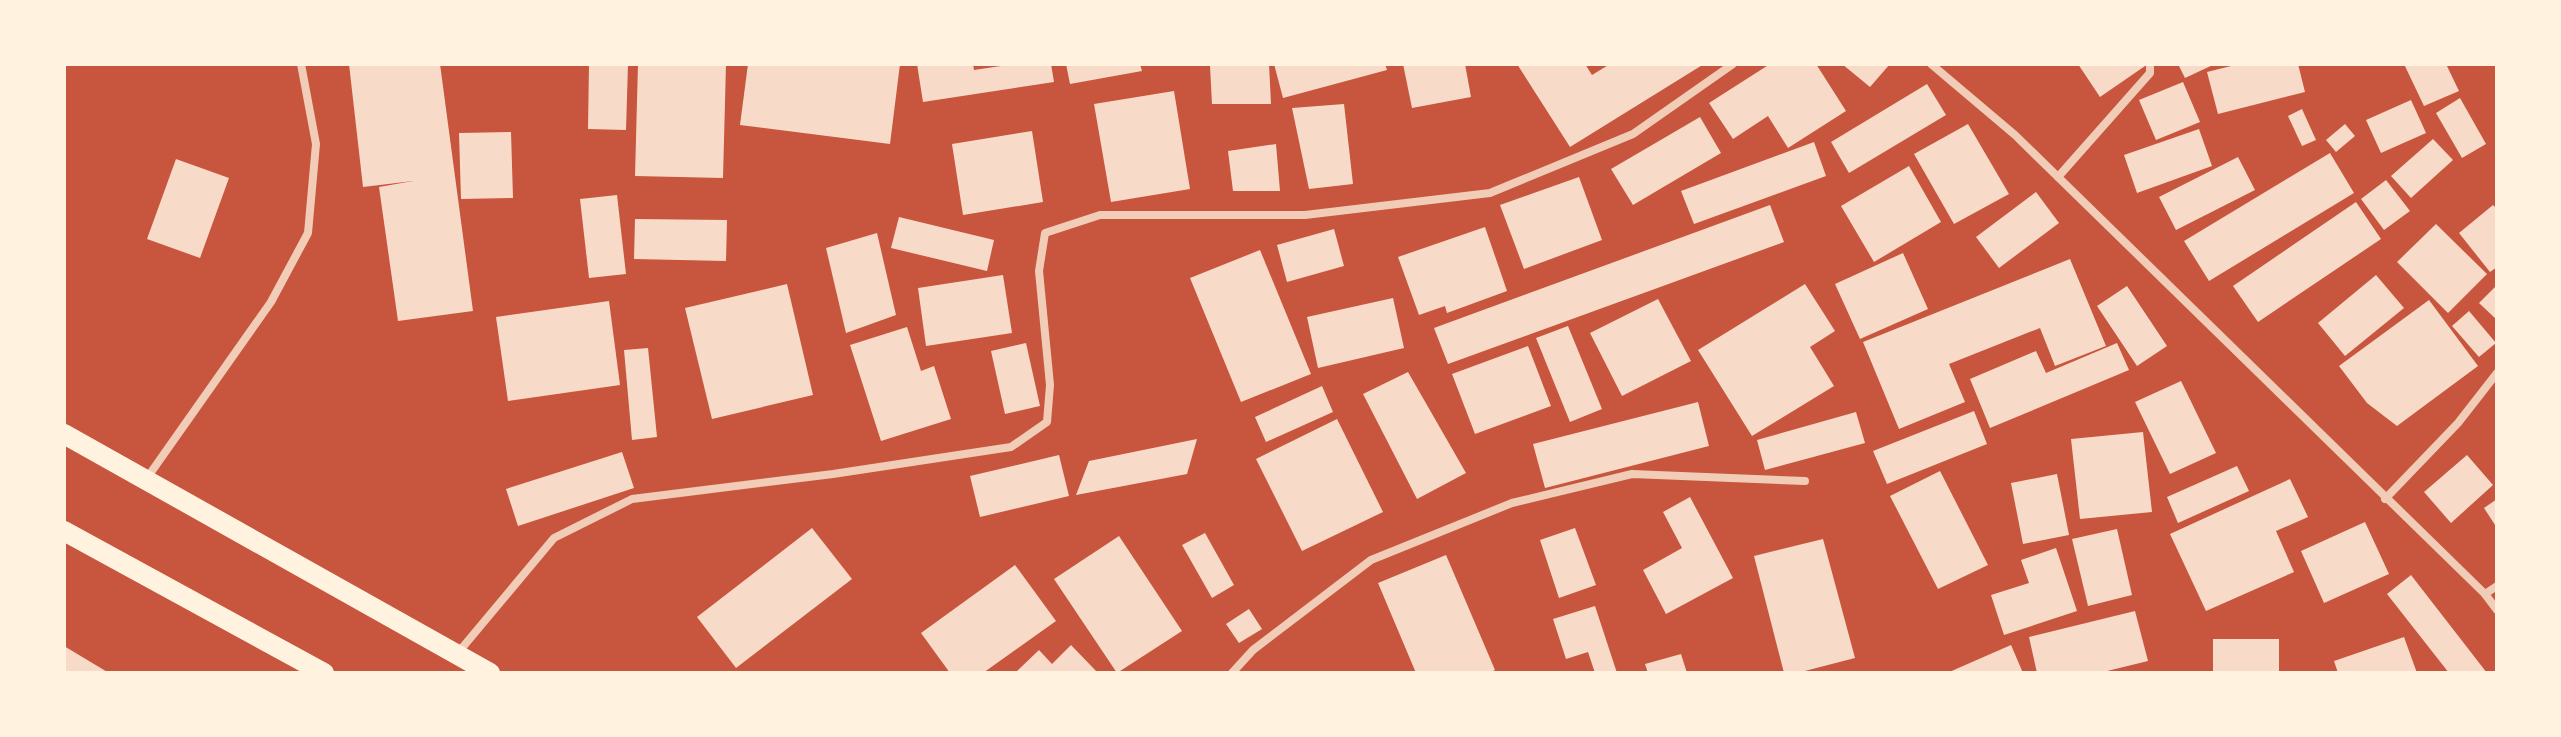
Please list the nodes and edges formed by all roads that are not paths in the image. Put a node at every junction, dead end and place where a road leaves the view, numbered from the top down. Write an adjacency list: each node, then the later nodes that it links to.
1 (301, 64): 8 (street)
2 (1733, 64): 15 (street)
3 (1931, 64): 5 (street)
4 (2150, 64): 5 (street)
5 (2058, 177): 10 (street)
6 (2497, 373): 10 (street)
7 (64, 434): 8 (main road)
8 (147, 479): 15 (main road)
9 (1805, 481): 18 (street)
10 (2385, 499): 13 (street)
11 (64, 531): 16 (main road)
12 (2497, 586): 13 (street)
13 (2485, 594): 14 (street)
14 (2497, 610)
15 (456, 655): 17 (main road)
16 (324, 673)
17 (490, 673)
18 (1232, 673)

